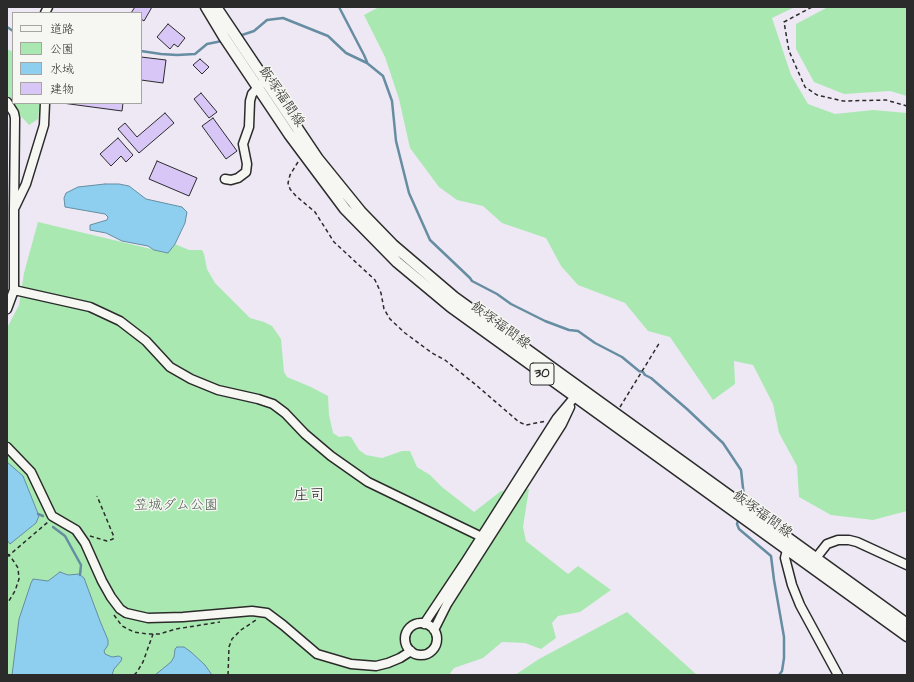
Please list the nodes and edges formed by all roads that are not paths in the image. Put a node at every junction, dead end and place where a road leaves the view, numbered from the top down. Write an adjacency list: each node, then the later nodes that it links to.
1 (206, 7): 3 (main road, 飯塚福間線 / 30)
2 (216, 7): 3 (main road, 飯塚福間線 / 30)
3 (225, 30): 4 (main road, 飯塚福間線 / 30)
4 (261, 84): 7 (street); 12 (main road, 飯塚福間線 / 30); 13 (main road, 飯塚福間線 / 30)
5 (7, 102): 8 (street)
6 (45, 104): 8 (street)
7 (225, 179)
8 (14, 209): 9 (street)
9 (10, 221): 10 (street)
10 (14, 290): 11 (street); 15 (street)
11 (7, 309)
12 (581, 389): 13 (street); 17 (main road, 飯塚福間線 / 30)
13 (575, 398): 15 (street); 15 (street); 16 (main road, 飯塚福間線 / 30)
14 (7, 447): 23 (street)
15 (484, 539): 19 (street); 21 (street)
16 (787, 550): 22 (main road, 飯塚福間線 / 30); 24 (street)
17 (816, 558): 18 (street); 20 (main road, 飯塚福間線 / 30)
18 (907, 565)
19 (424, 624): 21 (street); 23 (street)
20 (907, 624)
21 (434, 630): 23 (street)
22 (907, 636)
23 (411, 651)
24 (838, 675)

